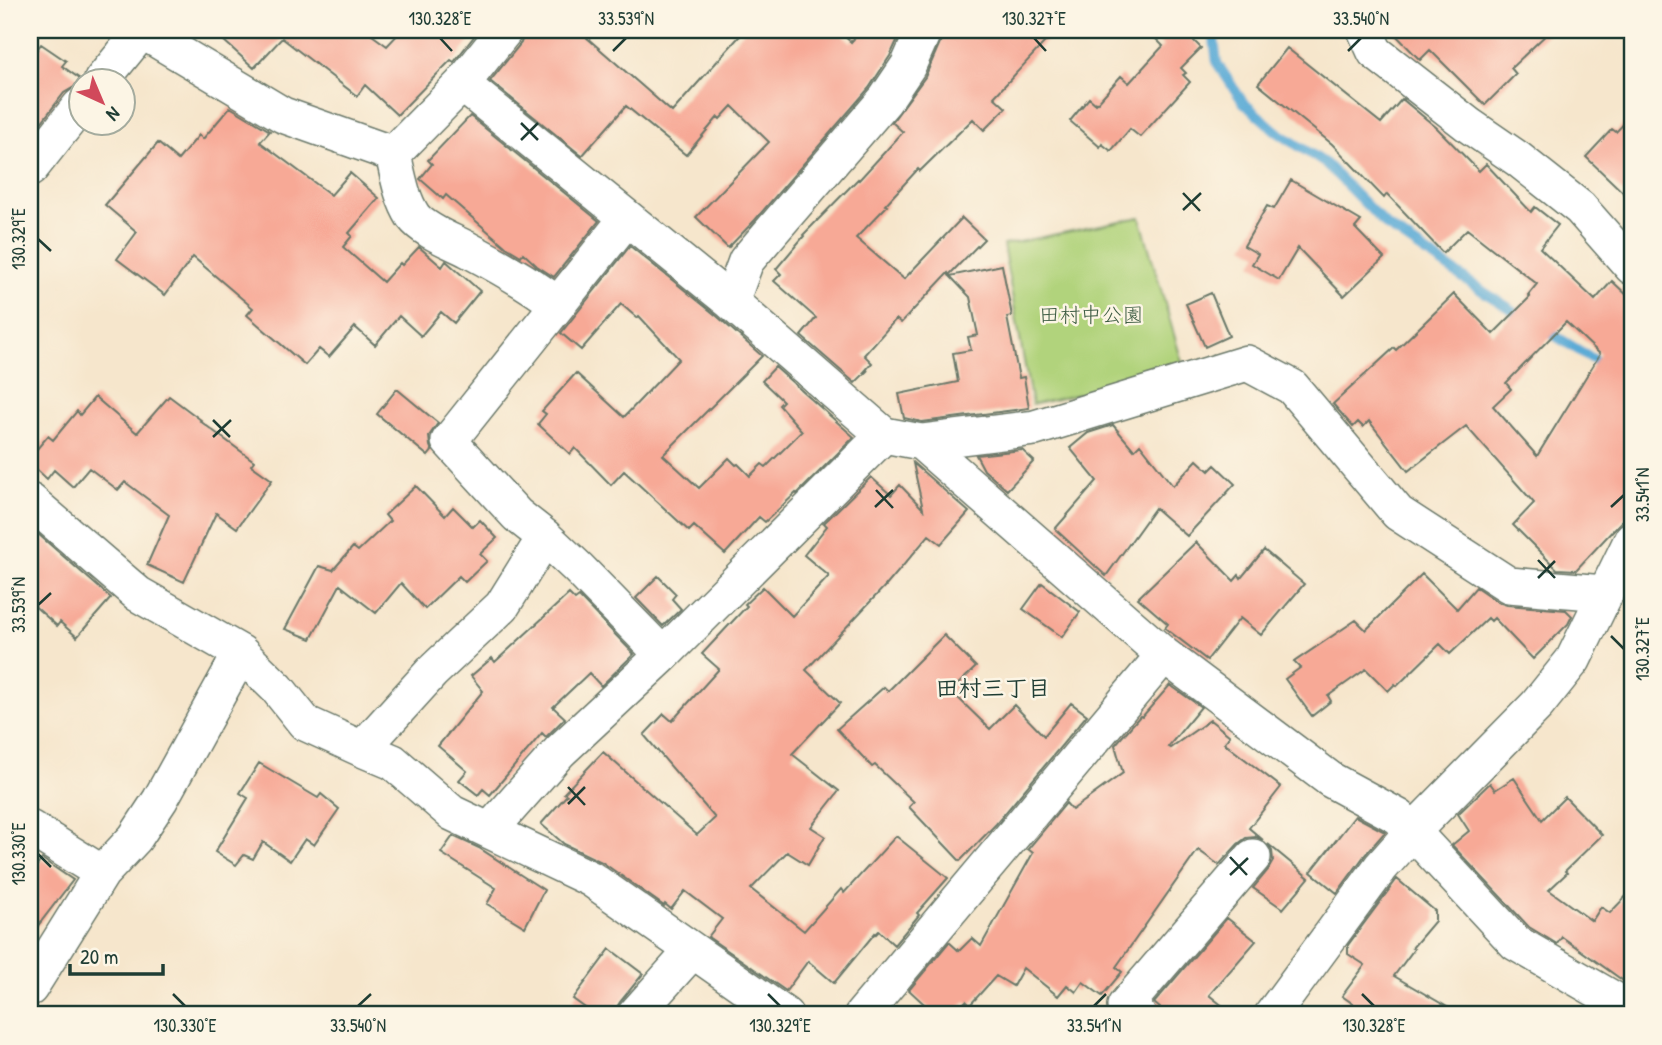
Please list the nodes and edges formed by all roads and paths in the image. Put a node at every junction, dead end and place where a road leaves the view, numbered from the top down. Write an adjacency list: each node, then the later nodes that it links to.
1 (143, 30): 5 (street); 8 (street)
2 (505, 30): 6 (street)
3 (924, 30): 12 (street)
4 (1365, 30): 11 (street)
5 (113, 66)
6 (462, 84): 8 (street); 10 (street)
7 (66, 124): 9 (street)
8 (393, 154): 13 (street)
9 (30, 169)
10 (627, 218): 12 (street); 13 (street)
11 (1632, 267)
12 (731, 302): 14 (street)
13 (557, 304): 17 (street)
14 (884, 435): 15 (street); 21 (street)
15 (921, 442): 19 (street); 22 (street)
16 (30, 502): 20 (street)
17 (545, 537): 21 (street); 23 (street)
18 (1632, 539): 19 (street)
19 (1604, 593): 26 (street)
20 (241, 653): 23 (street); 28 (street)
21 (663, 655): 25 (street)
22 (1164, 655): 26 (street); 34 (street)
23 (362, 749): 25 (street)
24 (30, 828): 28 (street)
25 (489, 830): 29 (street)
26 (1413, 831): 31 (street); 36 (street)
27 (1253, 857): 35 (street)
28 (102, 873): 30 (street)
29 (692, 951): 32 (street); 33 (street)
30 (30, 988)
31 (1632, 1010)
32 (635, 1015)
33 (785, 1015)
34 (862, 1015)
35 (1138, 1015)
36 (1272, 1015)

